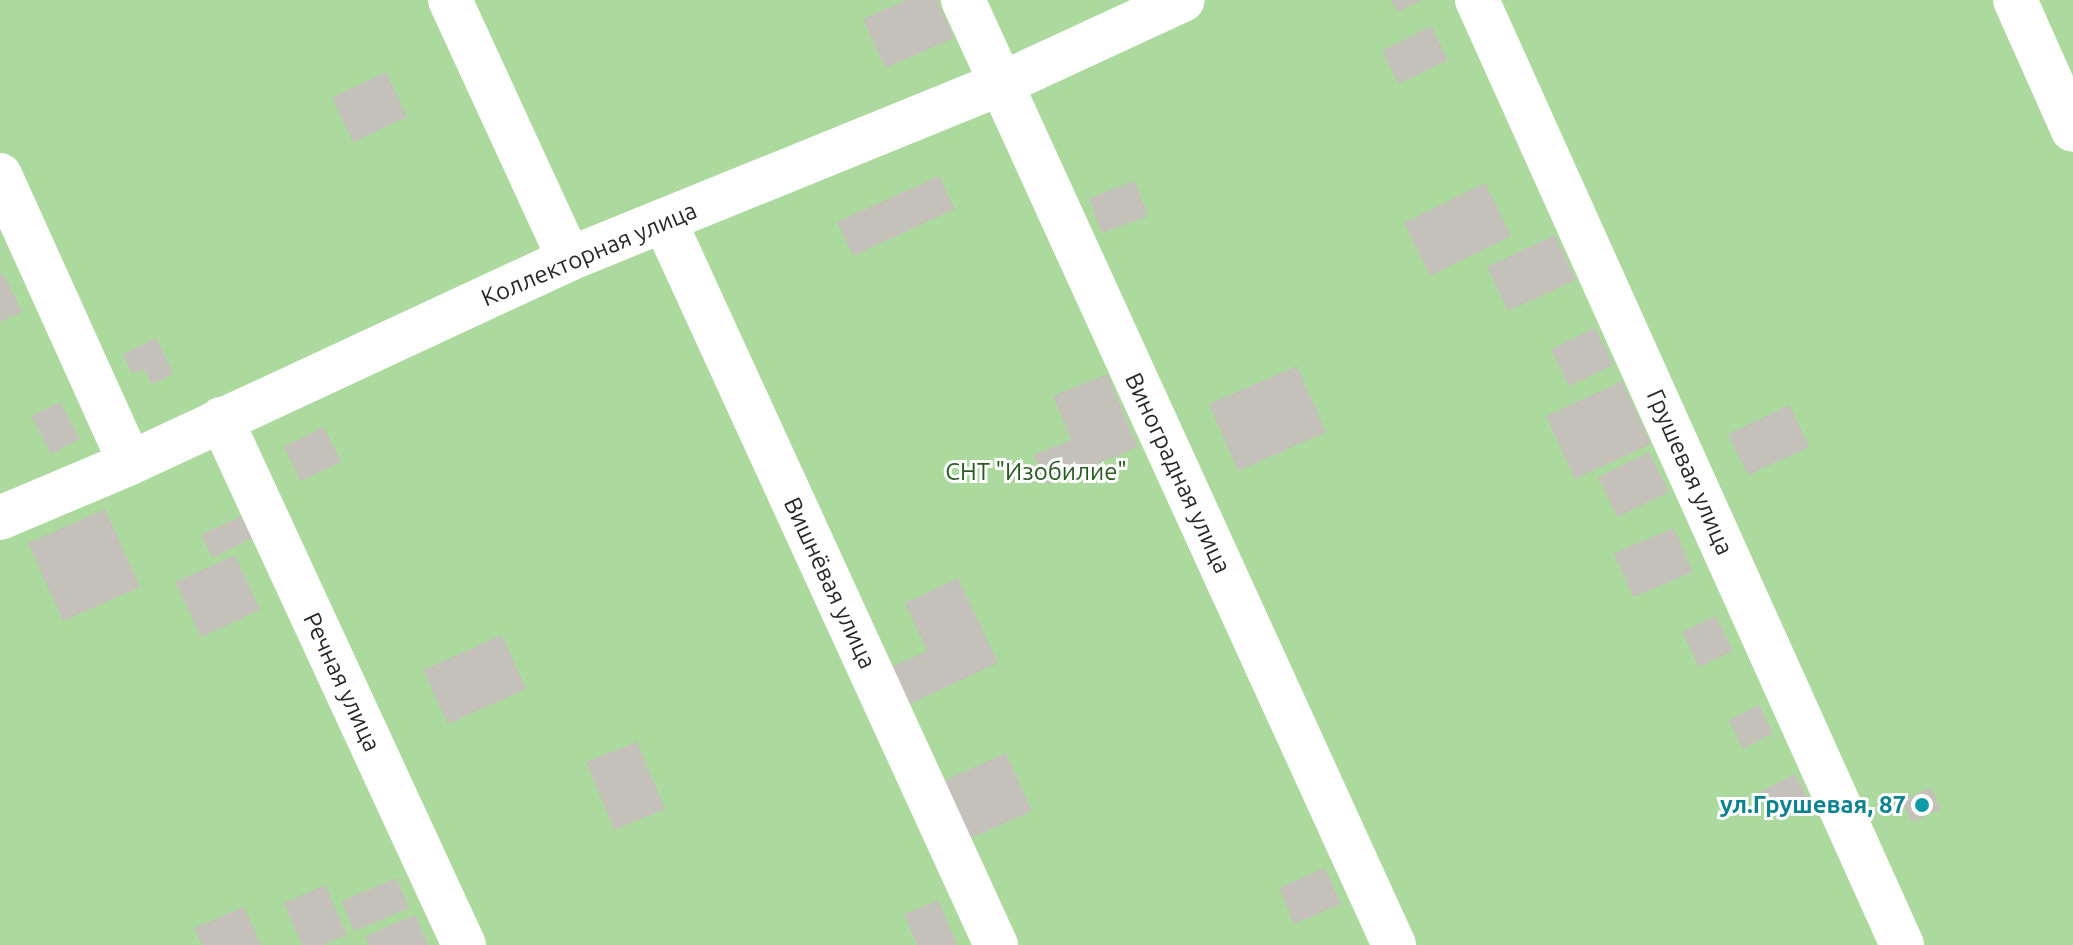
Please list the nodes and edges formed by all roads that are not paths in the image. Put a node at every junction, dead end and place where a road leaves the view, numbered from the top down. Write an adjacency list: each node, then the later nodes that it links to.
1 (450, 0): 10 (street)
2 (963, 0): 6 (street, Виноградная улица)
3 (1183, 0): 6 (street, Коллекторная улица)
4 (1477, 0): 17 (street, Грушевая улица)
5 (2015, 0): 7 (street)
6 (1001, 84): 9 (street, Коллекторная улица); 16 (street, Виноградная улица)
7 (2073, 130)
8 (0, 175): 12 (street)
9 (665, 222): 10 (street, Коллекторная улица); 15 (street, Вишнёвая улица)
10 (569, 259): 11 (street, Коллекторная улица)
11 (221, 419): 12 (street, Коллекторная улица); 14 (street, Речная улица)
12 (130, 463): 13 (street, Коллекторная улица)
13 (0, 518)
14 (464, 945)
15 (996, 945)
16 (1394, 945)
17 (1902, 945)

